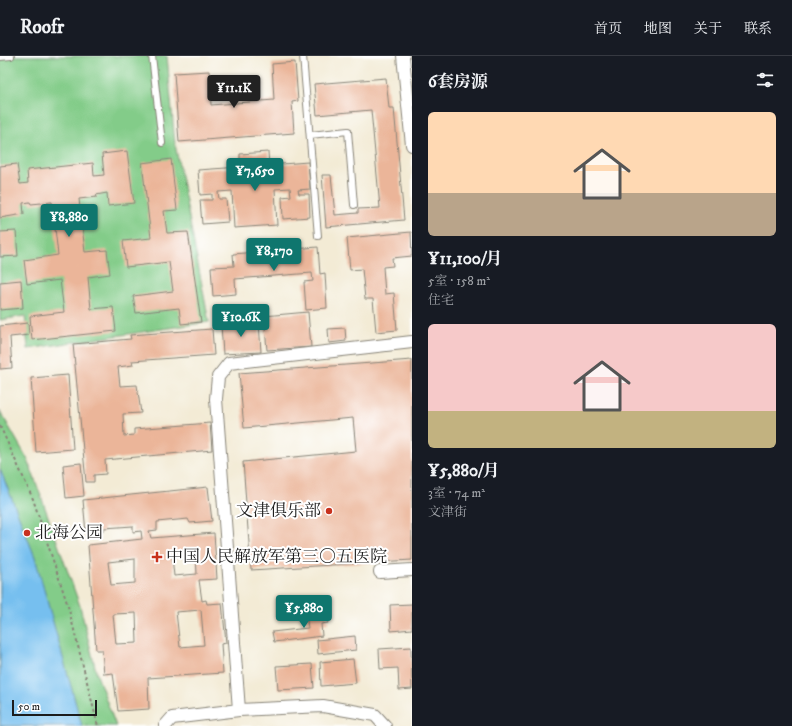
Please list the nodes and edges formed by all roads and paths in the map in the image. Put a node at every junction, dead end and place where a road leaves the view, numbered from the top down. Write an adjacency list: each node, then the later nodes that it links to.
1 (11, 56): 5 (lane)
2 (152, 56): 7 (lane)
3 (303, 56): 6 (lane)
4 (403, 56): 8 (street)
5 (0, 57)
6 (310, 135): 9 (lane); 10 (lane)
7 (162, 143)
8 (412, 145)
9 (354, 205)
10 (318, 236)
11 (412, 342): 15 (street)
12 (0, 426): 16 (path)
13 (412, 570): 14 (street)
14 (380, 572)
15 (239, 710): 17 (street); 18 (street)
16 (98, 726)
17 (165, 726)
18 (385, 726)

